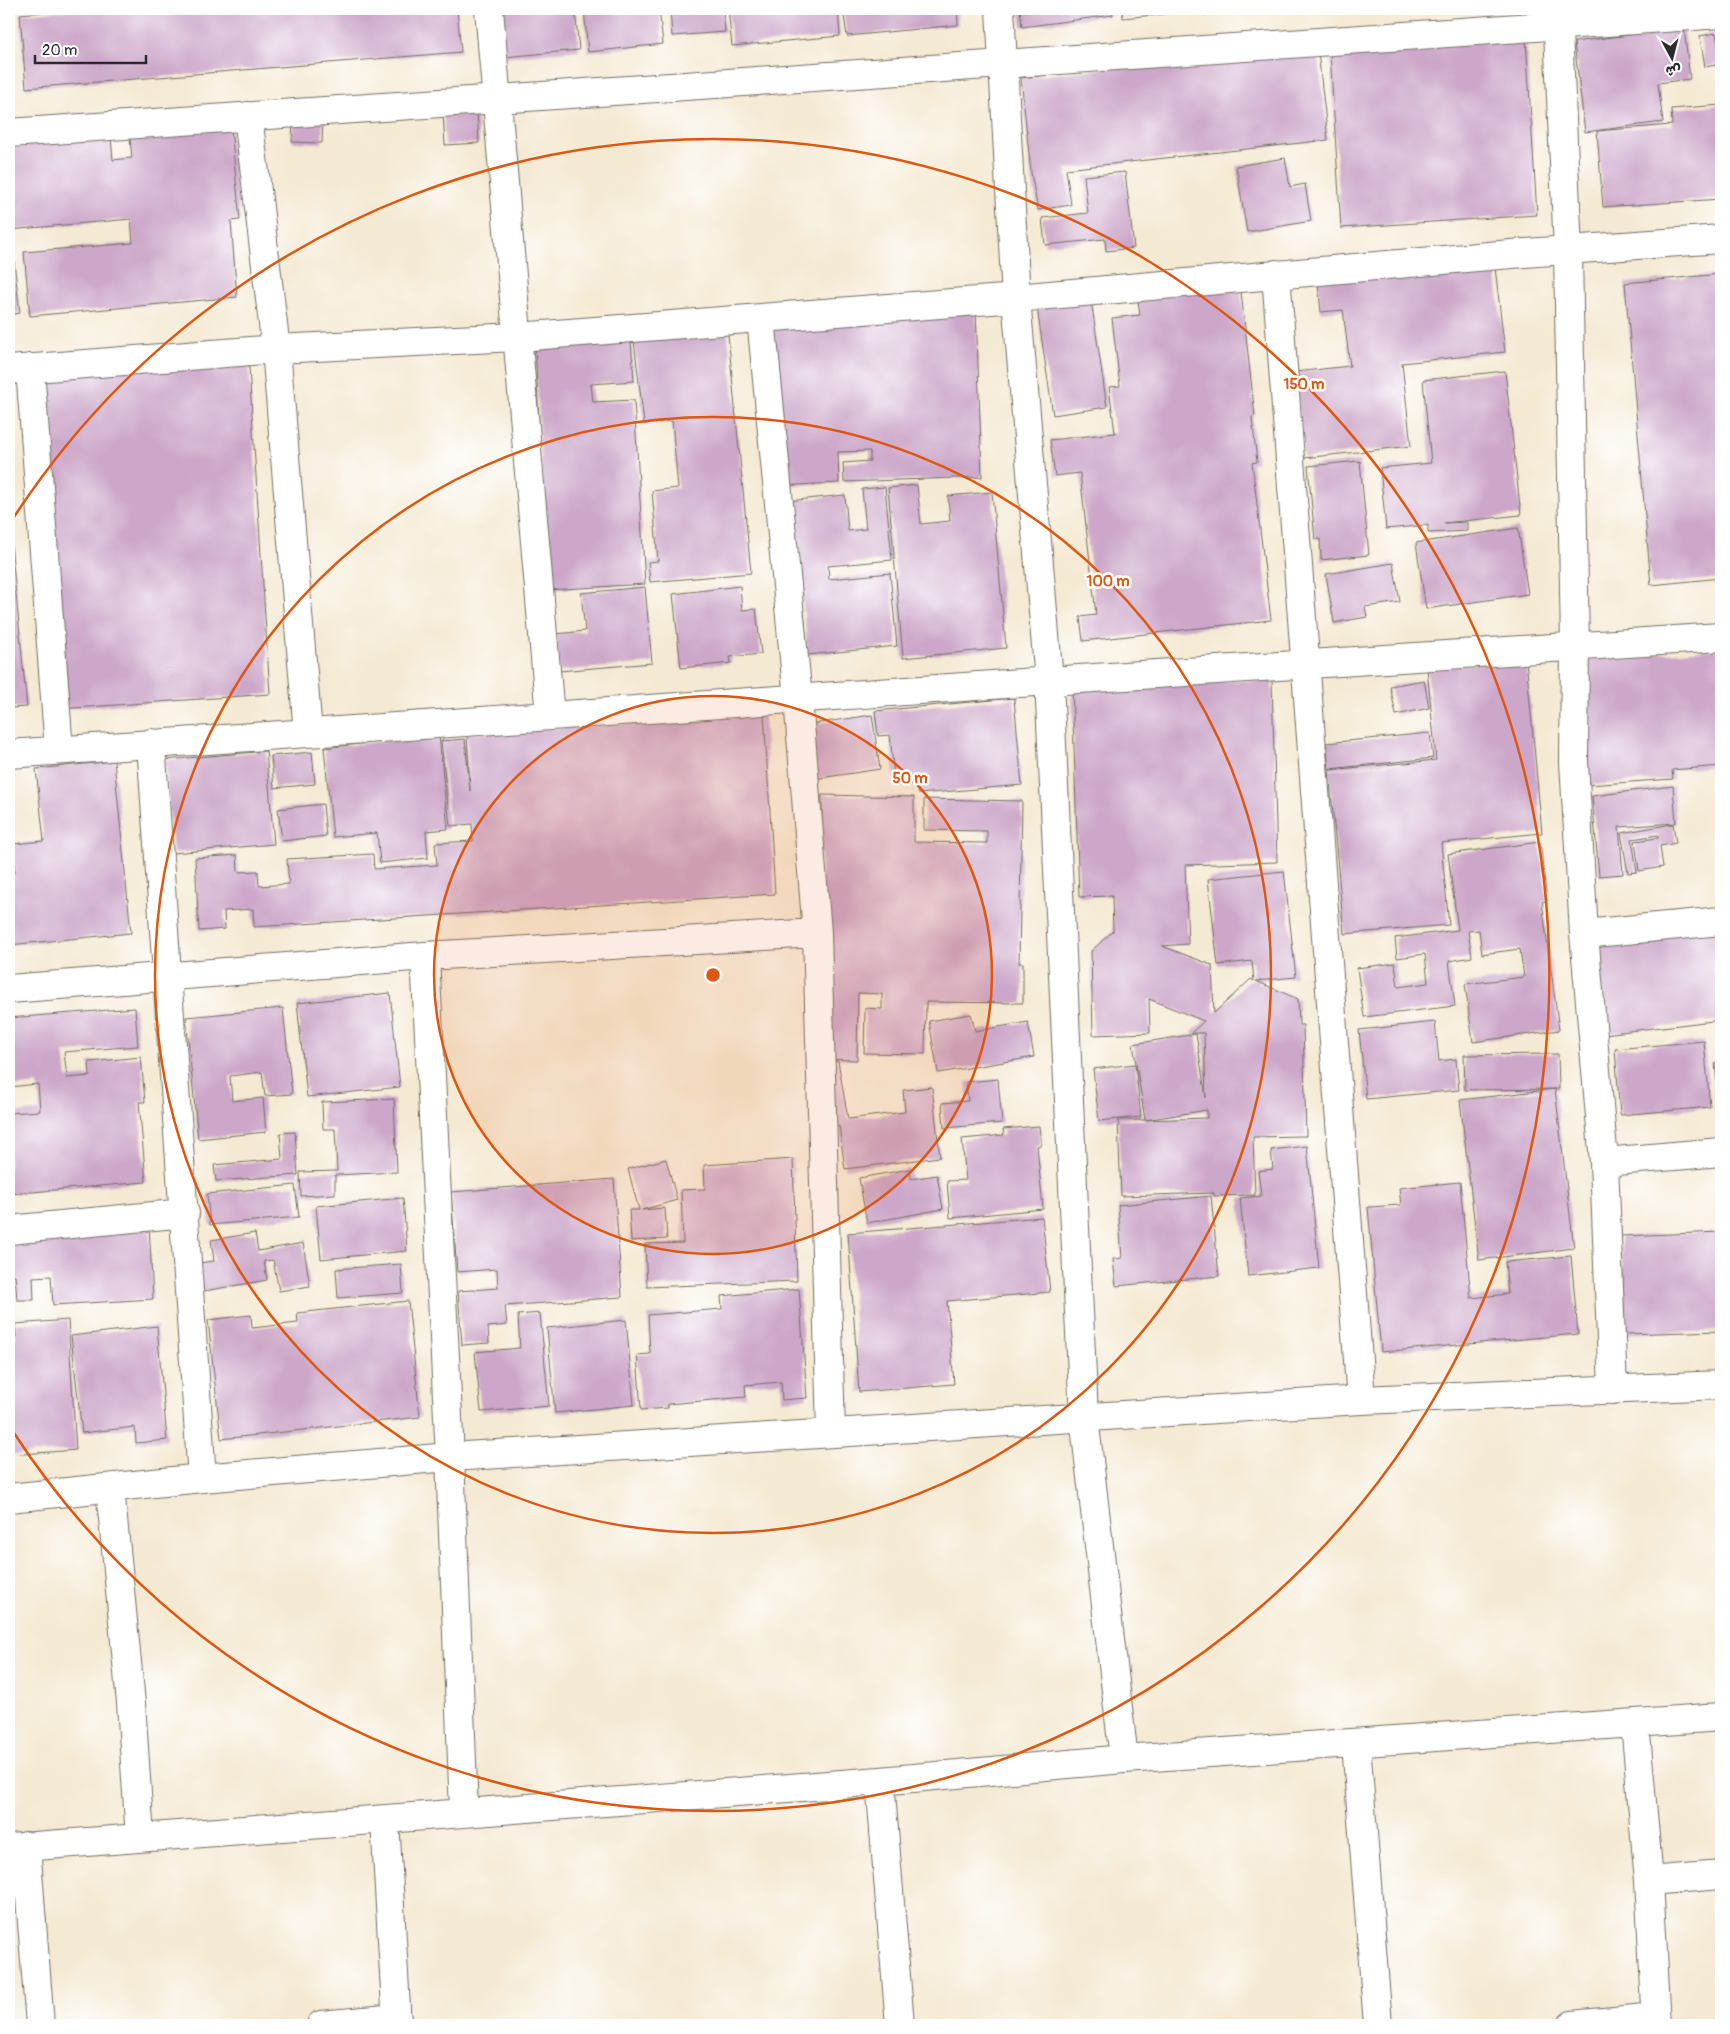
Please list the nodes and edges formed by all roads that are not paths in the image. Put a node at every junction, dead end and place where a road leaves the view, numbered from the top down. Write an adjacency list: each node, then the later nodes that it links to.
1 (489, 9): 6 (street)
2 (1000, 9): 5 (street)
3 (1721, 14): 4 (street)
4 (1557, 16): 5 (street); 10 (street)
5 (1004, 63): 6 (street); 12 (street)
6 (497, 98): 7 (street); 14 (street)
7 (248, 116): 8 (street); 15 (street)
8 (9, 134)
9 (1721, 239): 10 (street)
10 (1568, 251): 11 (street); 18 (street)
11 (1276, 274): 12 (street); 19 (street)
12 (1016, 298): 13 (street); 20 (street)
13 (761, 318): 14 (street); 21 (street)
14 (518, 337): 15 (street); 22 (street)
15 (276, 349): 16 (street); 23 (street)
16 (19, 369): 25 (street)
17 (1721, 637): 18 (street)
18 (1575, 646): 19 (street); 29 (street)
19 (1306, 666): 20 (street); 39 (street)
20 (1048, 681): 21 (street); 40 (street)
21 (798, 699): 22 (street); 28 (street)
22 (550, 716): 23 (street)
23 (308, 733): 24 (street)
24 (151, 743): 25 (street); 31 (street)
25 (59, 750): 26 (street)
26 (9, 754)
27 (1721, 921): 29 (street)
28 (817, 933): 30 (street); 41 (street)
29 (1584, 934): 34 (street)
30 (425, 956): 31 (street); 42 (street)
31 (165, 975): 32 (street); 35 (street)
32 (9, 988)
33 (1721, 1152): 34 (street)
34 (1604, 1162): 38 (street)
35 (185, 1213): 36 (street); 43 (street)
36 (9, 1230)
37 (1721, 1385): 38 (street)
38 (1613, 1390): 39 (street)
39 (1361, 1400): 40 (street)
40 (1084, 1417): 41 (street); 49 (street)
41 (832, 1433): 42 (street)
42 (450, 1457): 43 (street); 51 (street)
43 (202, 1478): 44 (street)
44 (110, 1488): 45 (street); 53 (street)
45 (9, 1498)
46 (1721, 1717): 47 (street)
47 (1635, 1723): 48 (street); 56 (street)
48 (1356, 1743): 49 (street); 62 (street)
49 (1124, 1759): 50 (street)
50 (880, 1781): 51 (street); 61 (street)
51 (464, 1812): 52 (street)
52 (385, 1820): 53 (street); 57 (street)
53 (140, 1838): 54 (street)
54 (17, 1847): 59 (street)
55 (1721, 1875): 56 (street)
56 (1649, 1881): 58 (street)
57 (397, 2021): 60 (street)
58 (1656, 2021): 63 (street)
59 (40, 2025)
60 (320, 2025)
61 (900, 2025)
62 (1378, 2025)
63 (1572, 2025)

